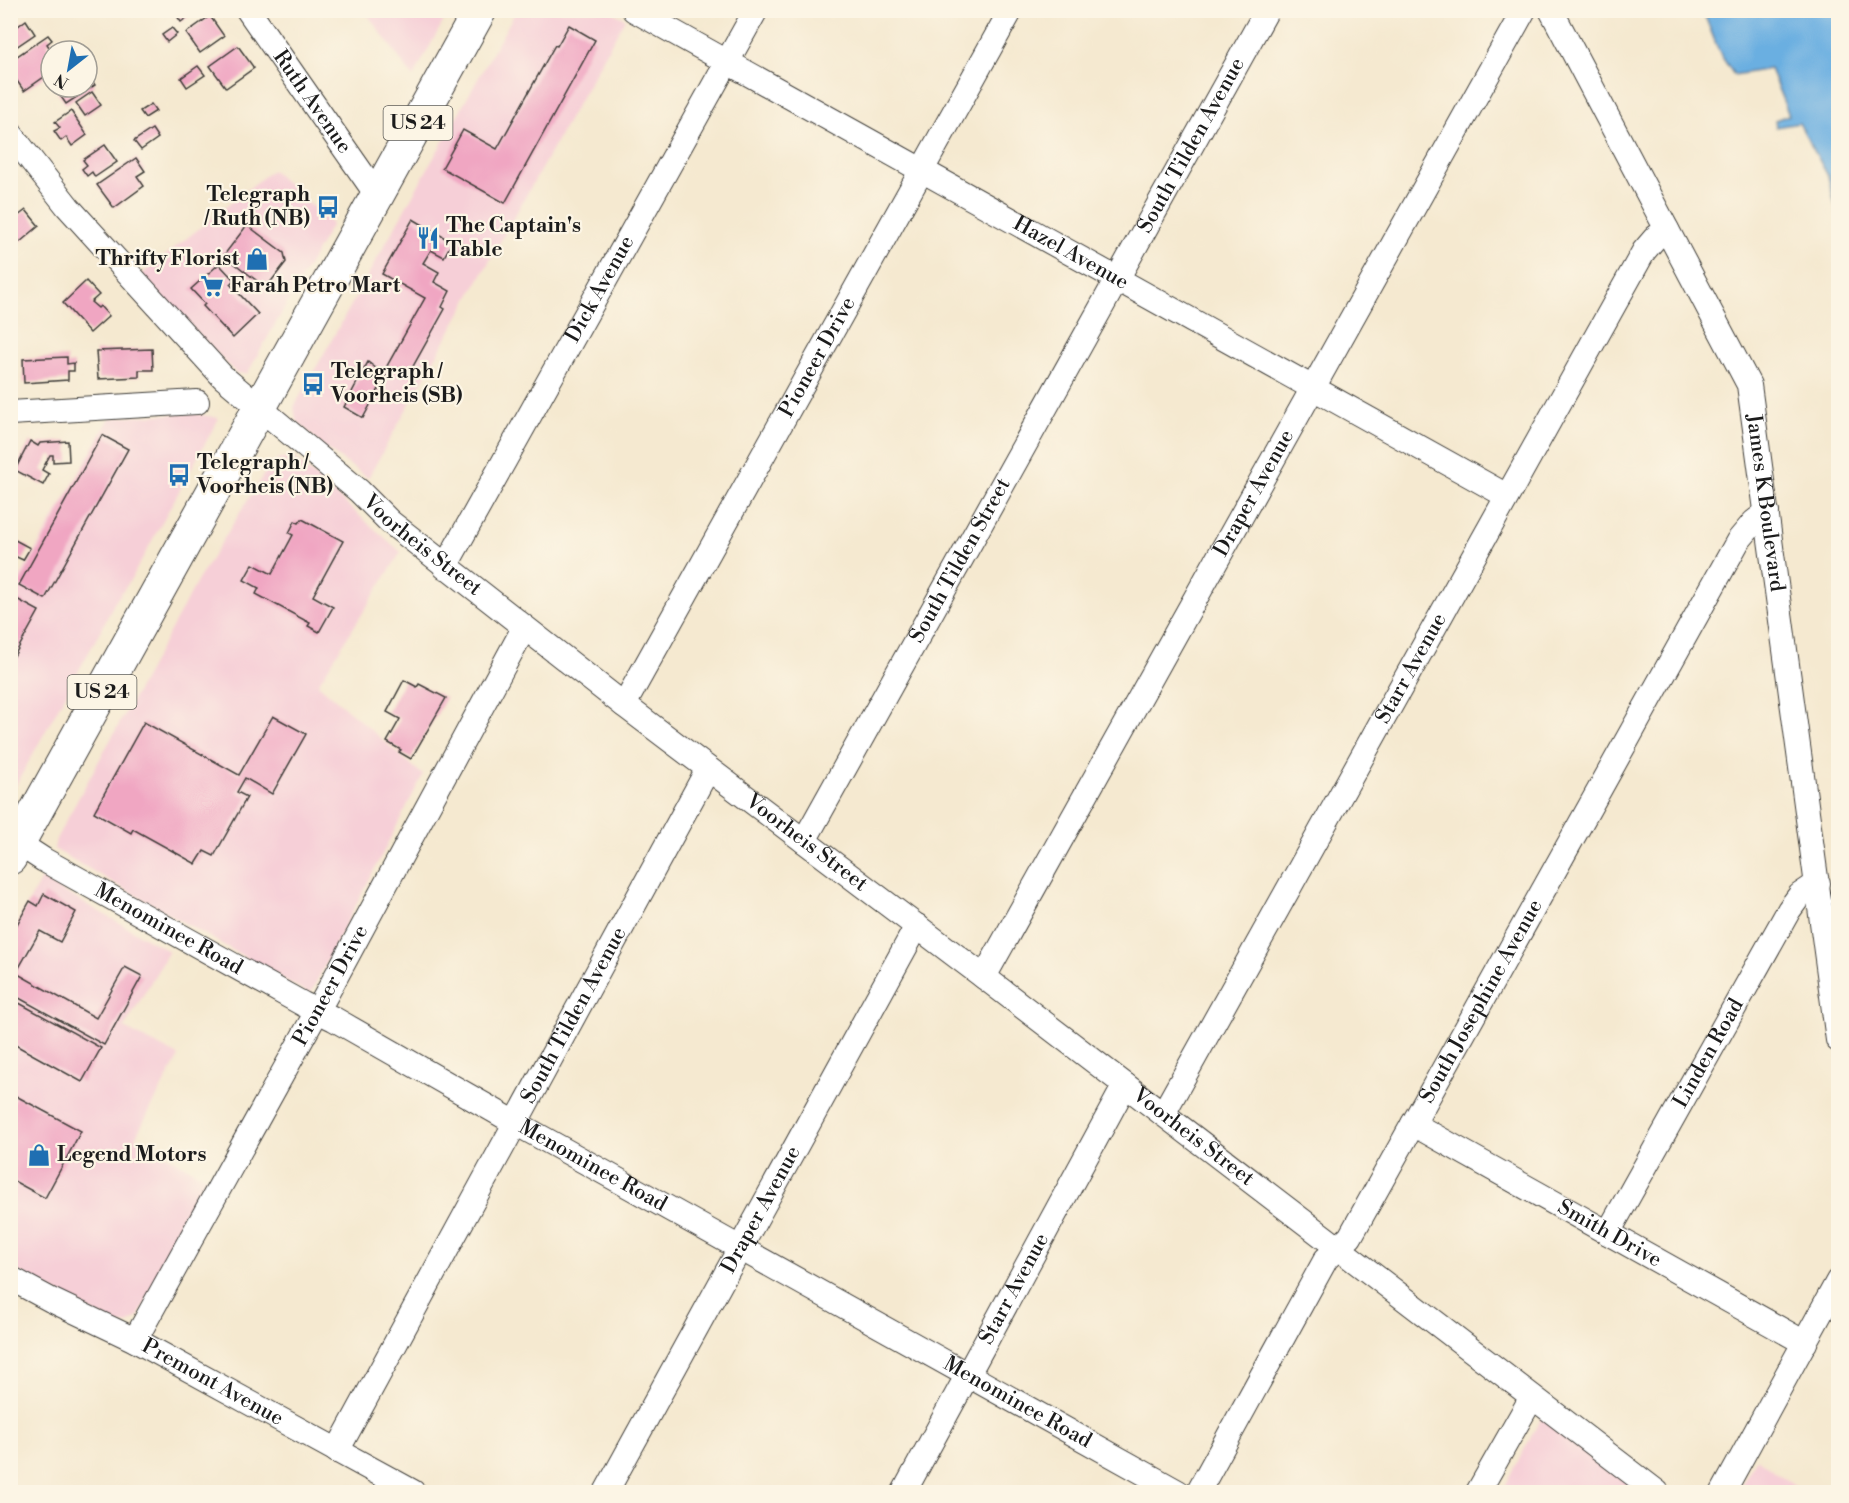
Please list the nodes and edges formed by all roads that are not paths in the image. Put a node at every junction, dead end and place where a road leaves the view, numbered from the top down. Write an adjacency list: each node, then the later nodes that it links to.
1 (248, 10): 12 (street, Ruth Avenue)
2 (480, 10): 12 (highway, US 24)
3 (634, 10): 9 (street, Hazel Avenue)
4 (756, 10): 9 (street, Dick Avenue)
5 (1011, 10): 11 (street, Pioneer Drive)
6 (1267, 10): 14 (street, South Tilden Avenue)
7 (1524, 10): 15 (street, Draper Avenue)
8 (1551, 10): 13 (street, James K Boulevard)
9 (727, 62): 11 (street, Hazel Avenue); 21 (street, Dick Avenue)
10 (10, 133): 17 (street, Voorheis Street)
11 (922, 171): 14 (street, Hazel Avenue); 23 (street, Pioneer Drive)
12 (377, 195): 17 (highway, US 24)
13 (1667, 230): 19 (street, Starr Avenue); 20 (street, James K Boulevard)
14 (1118, 279): 15 (street, Hazel Avenue); 25 (street, South Tilden Street)
15 (1312, 388): 19 (street, Hazel Avenue); 29 (street, Draper Avenue)
16 (198, 402): 18 (street)
17 (260, 407): 21 (street, Voorheis Street); 26 (highway, US 24)
18 (10, 413)
19 (1508, 496): 33 (street, Starr Avenue)
20 (1767, 512): 27 (street, James K Boulevard); 35 (street, South Josephine Avenue)
21 (445, 567): 22 (street, Voorheis Street)
22 (524, 628): 23 (street, Voorheis Street); 30 (street, Pioneer Drive)
23 (624, 705): 24 (street, Voorheis Street)
24 (708, 769): 25 (street, Voorheis Street); 34 (street, South Tilden Avenue)
25 (804, 841): 28 (street, Voorheis Street)
26 (13, 846): 30 (street, Menominee Road)
27 (1818, 883): 31 (street, James K Boulevard); 36 (street, Linden Road)
28 (917, 926): 29 (street, Voorheis Street); 37 (street, Draper Avenue)
29 (984, 977): 32 (street, Voorheis Street)
30 (317, 1011): 34 (street, Menominee Road); 41 (street, Pioneer Drive)
31 (1839, 1040)
32 (1125, 1085): 33 (street, Voorheis Street); 43 (street, Starr Avenue)
33 (1163, 1114): 38 (street, Voorheis Street)
34 (515, 1122): 37 (street, Menominee Road); 45 (street, South Tilden Avenue)
35 (1413, 1124): 36 (street, Smith Drive); 38 (street, South Josephine Avenue)
36 (1608, 1233): 42 (street, Smith Drive)
37 (740, 1248): 43 (street, Menominee Road); 47 (street, Draper Avenue)
38 (1338, 1248): 44 (street, Voorheis Street); 50 (street, South Josephine Avenue)
39 (10, 1278): 41 (street, Premont Avenue)
40 (1839, 1281): 42 (street)
41 (135, 1340): 45 (street, Premont Avenue)
42 (1805, 1343): 53 (street)
43 (968, 1375): 48 (street, Starr Avenue); 49 (street, Menominee Road)
44 (1532, 1397): 51 (street); 52 (street, Voorheis Street)
45 (337, 1451): 46 (street, Premont Avenue)
46 (413, 1492)
47 (606, 1492)
48 (904, 1492)
49 (1178, 1492)
50 (1197, 1492)
51 (1478, 1492)
52 (1657, 1492)
53 (1723, 1492)

